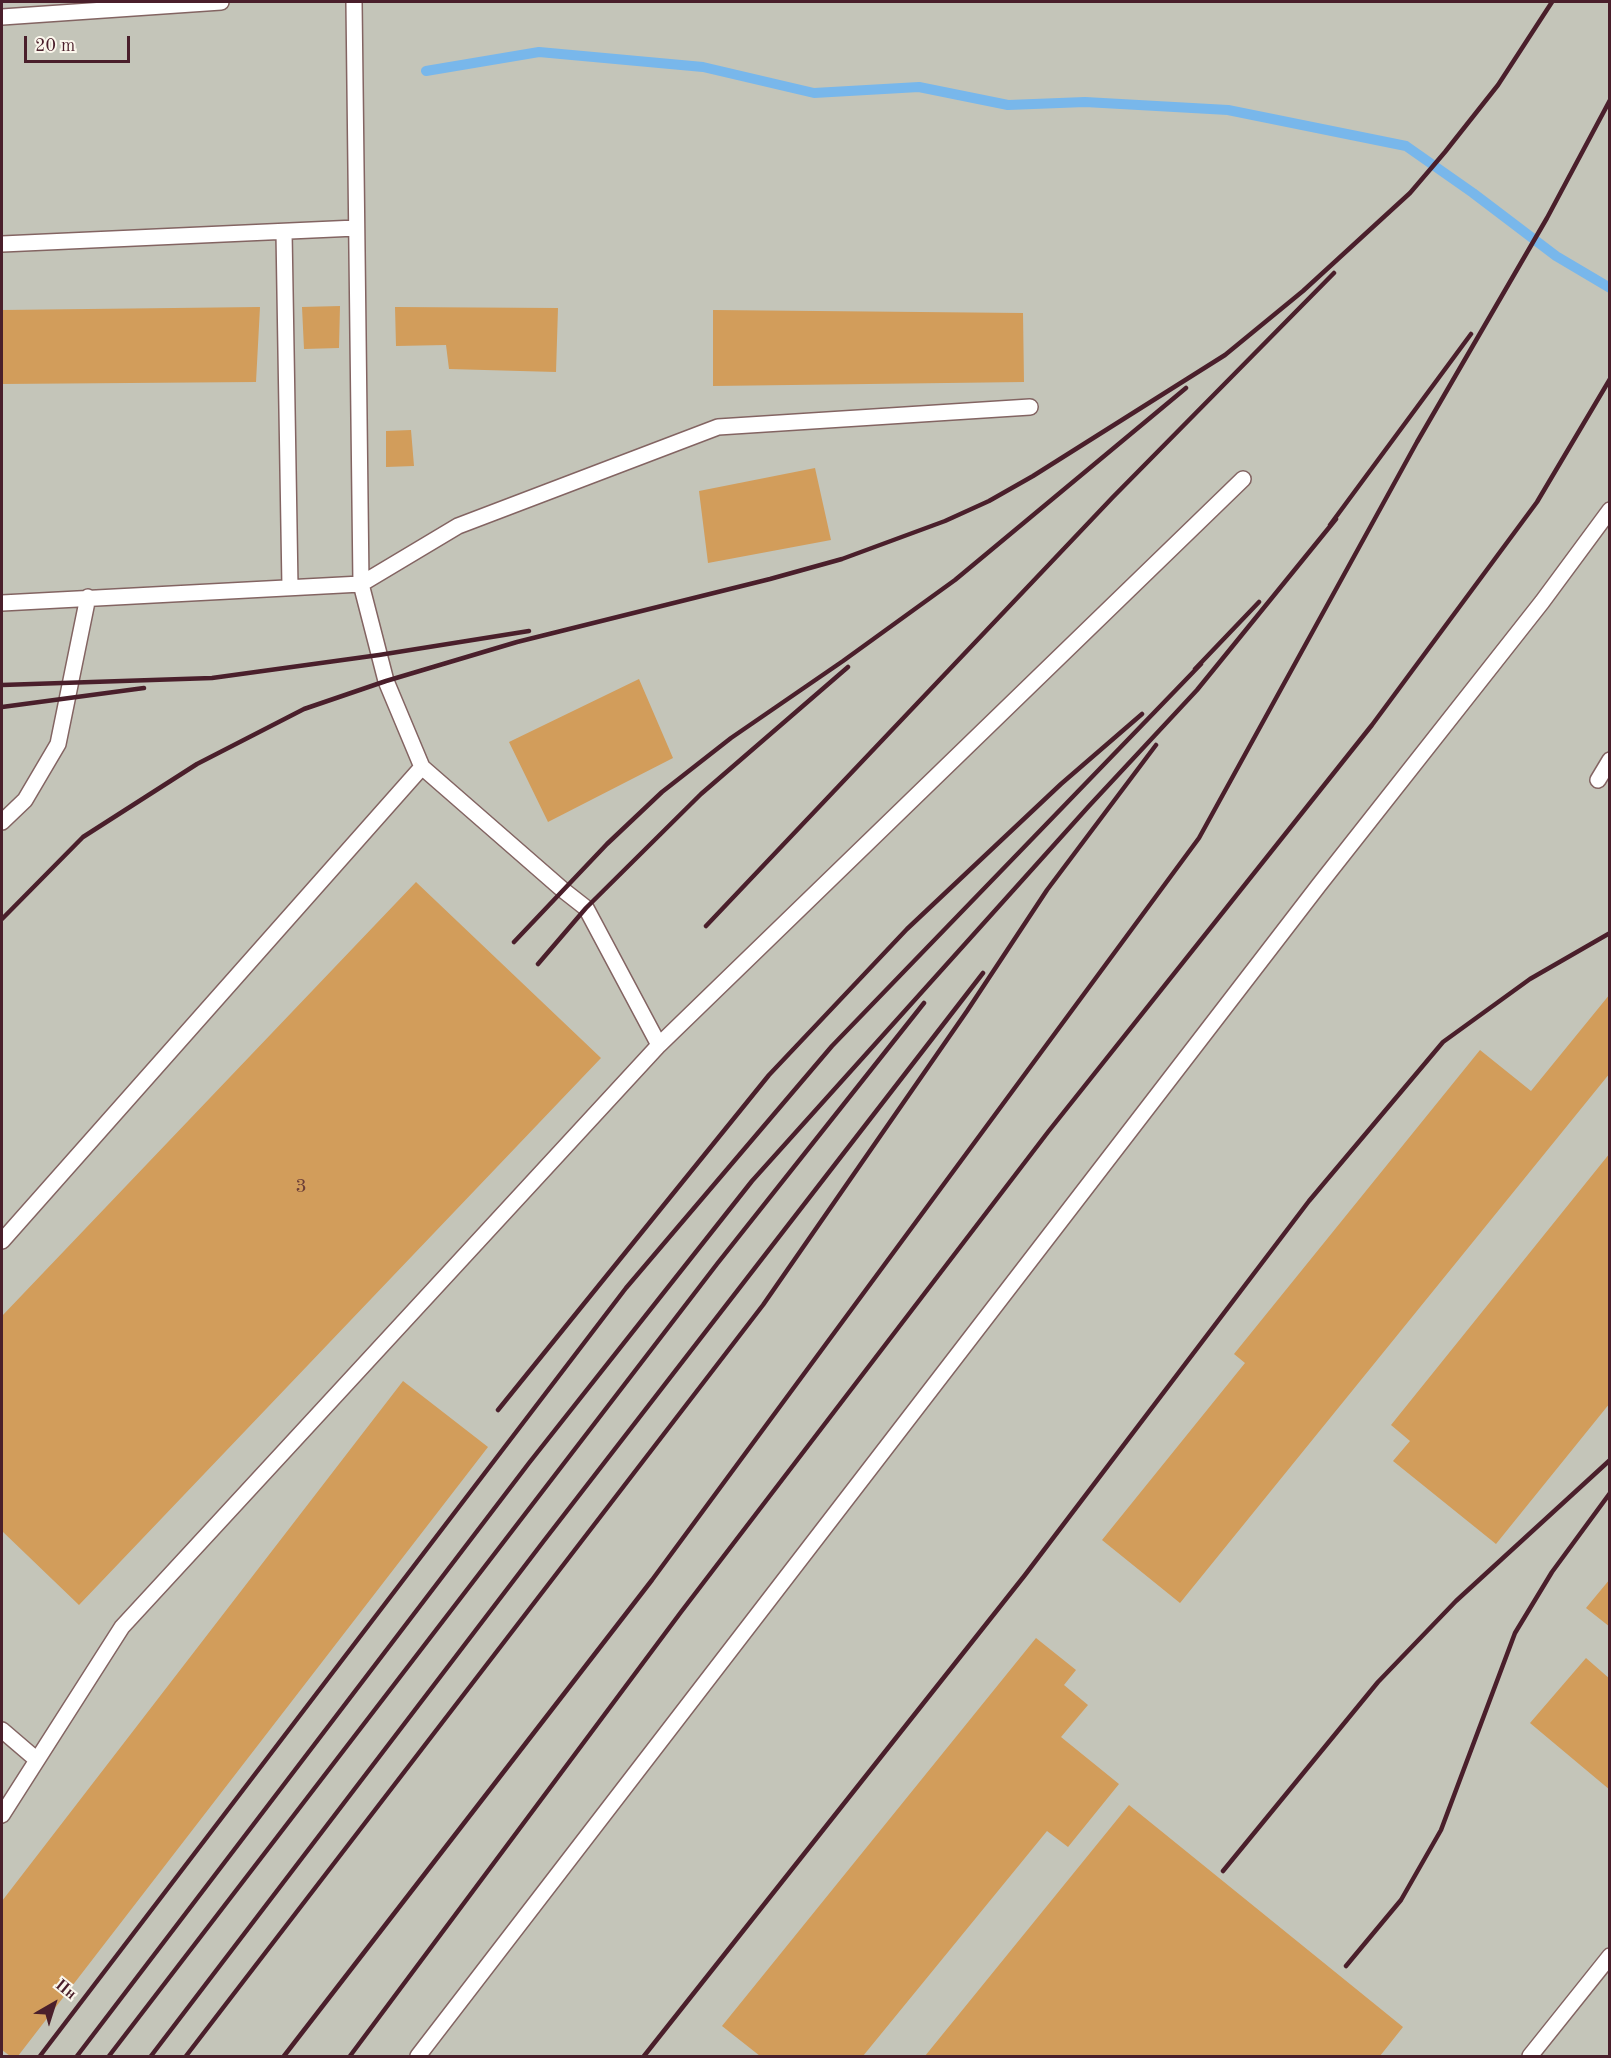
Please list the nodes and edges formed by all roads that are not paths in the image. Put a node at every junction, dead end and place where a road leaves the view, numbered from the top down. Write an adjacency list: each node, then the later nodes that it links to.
1 (221, 2): 3 (lane)
2 (354, 2): 4 (lane)
3 (2, 17)
4 (356, 228): 5 (lane); 10 (lane)
5 (284, 232): 6 (lane); 11 (lane)
6 (2, 244)
7 (1030, 407): 10 (lane)
8 (1243, 479): 18 (lane)
9 (1610, 510): 24 (lane)
10 (362, 584): 11 (lane); 15 (lane)
11 (291, 587): 12 (lane)
12 (88, 597): 13 (lane); 17 (lane)
13 (2, 603)
14 (1610, 760): 16 (lane)
15 (422, 767): 18 (lane); 19 (lane)
16 (1598, 780)
17 (2, 822)
18 (659, 1045): 21 (lane)
19 (2, 1241)
20 (2, 1730): 21 (lane)
21 (37, 1760): 22 (lane)
22 (2, 1815)
23 (1610, 1956): 25 (lane)
24 (418, 2056)
25 (1530, 2056)

